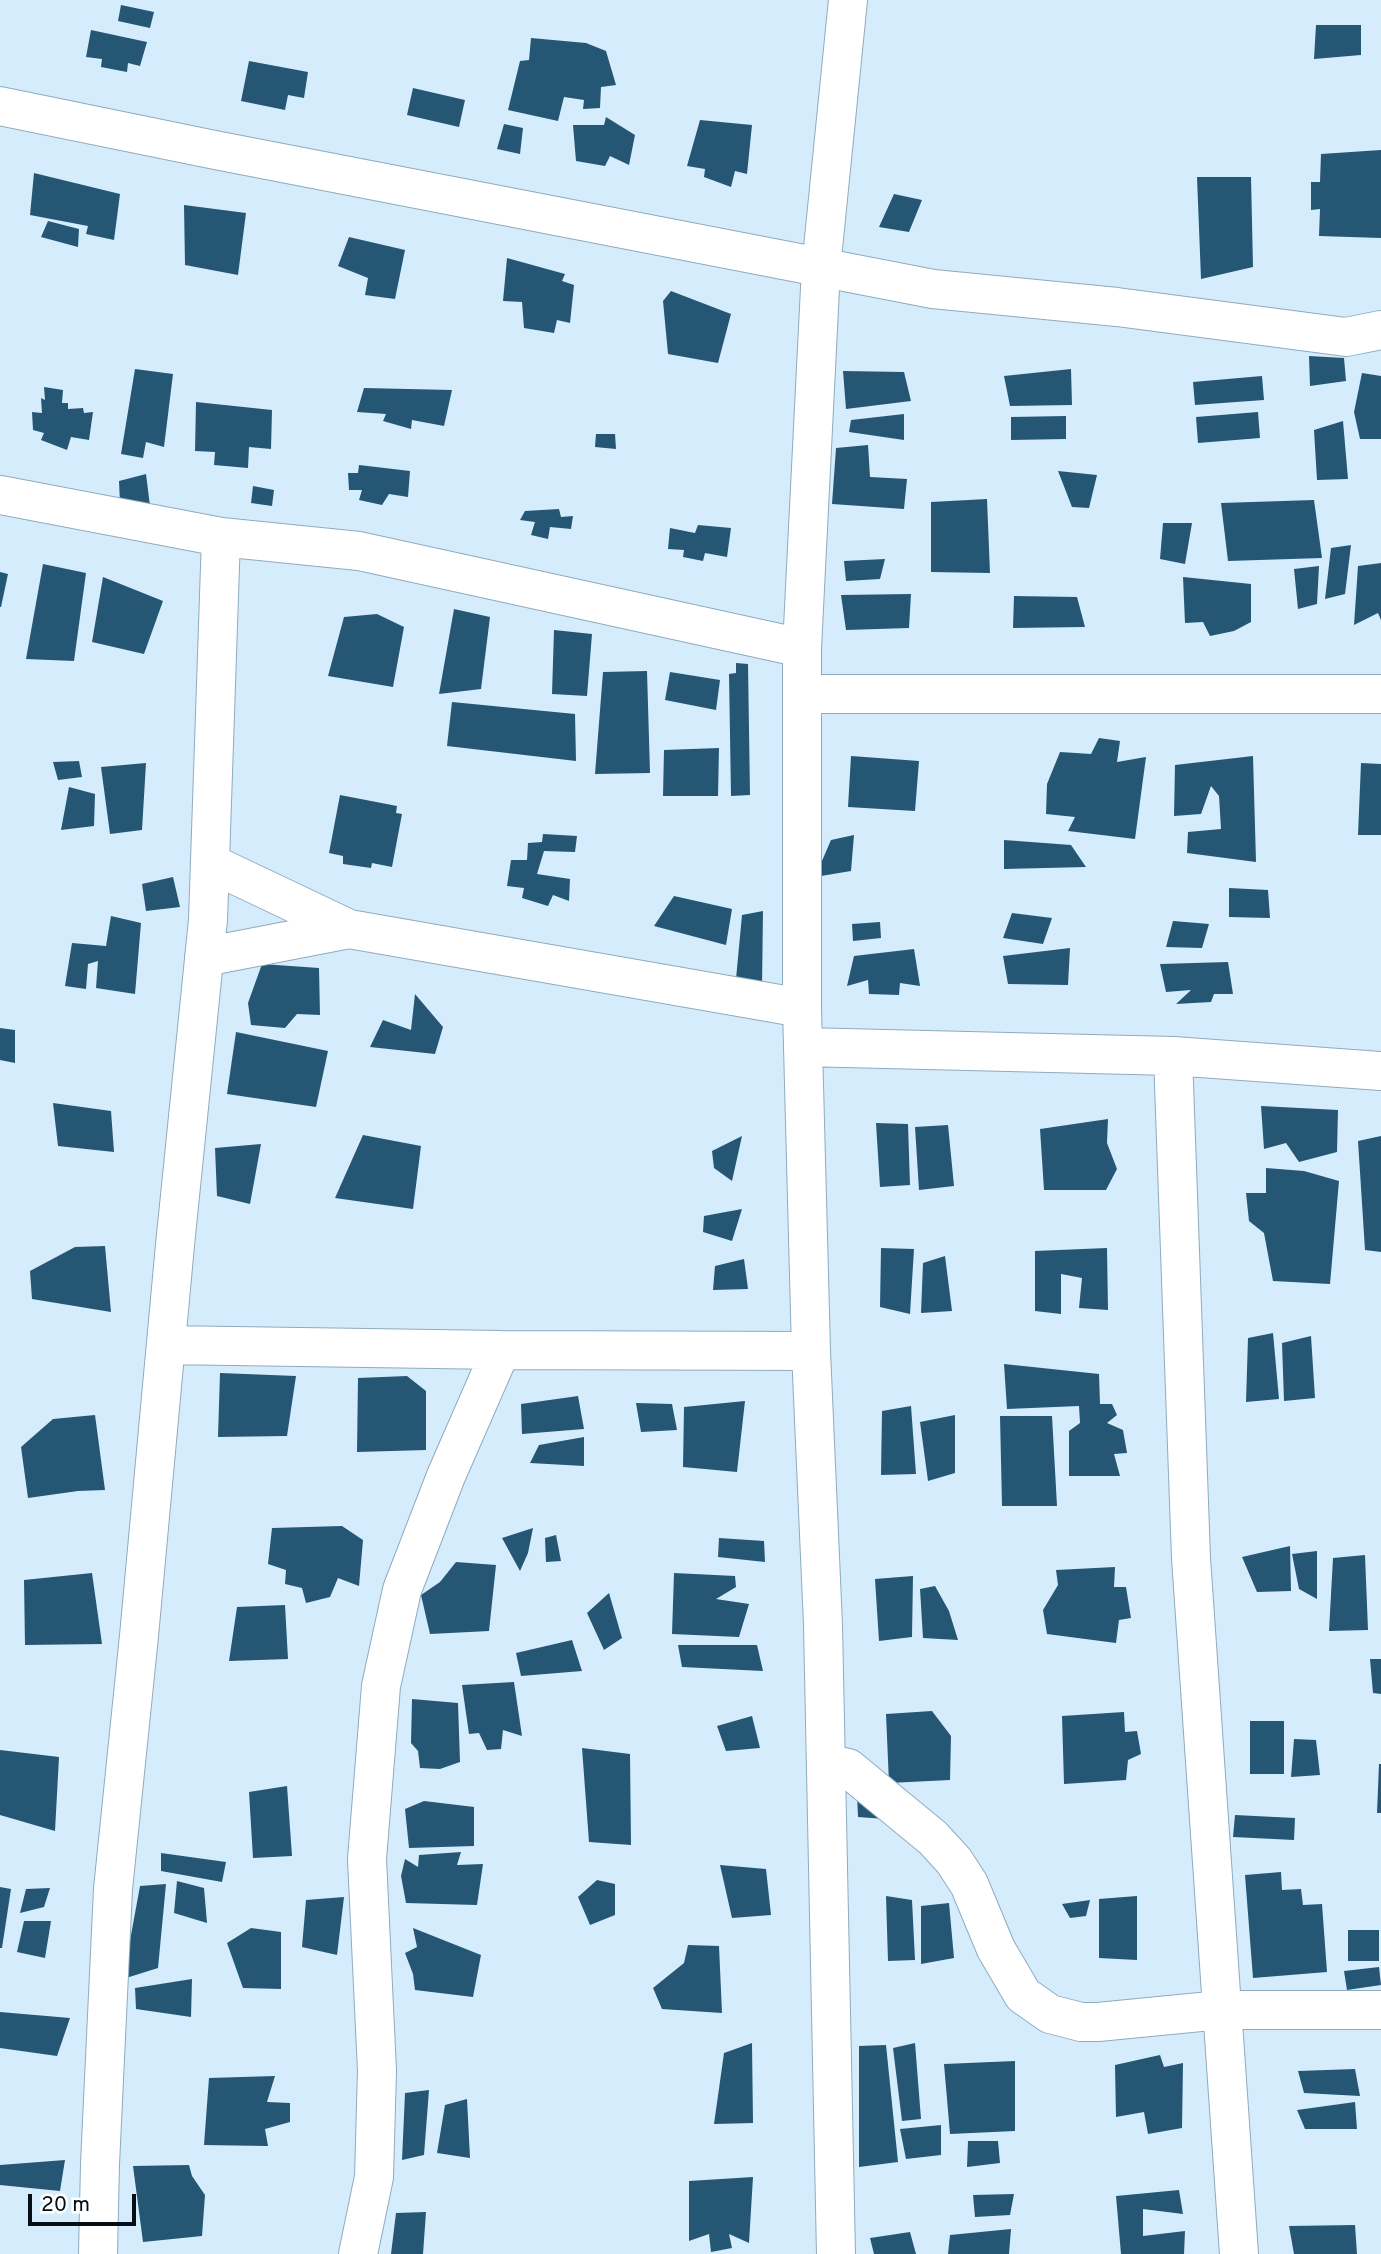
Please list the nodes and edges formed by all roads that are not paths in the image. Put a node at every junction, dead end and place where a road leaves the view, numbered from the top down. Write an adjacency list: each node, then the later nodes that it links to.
1 (848, 0): 3 (street)
2 (0, 106): 3 (street)
3 (821, 268): 4 (street); 7 (street)
4 (1381, 330)
5 (0, 495): 6 (street)
6 (221, 537): 7 (street); 10 (street)
7 (802, 648): 8 (street)
8 (803, 694): 9 (street); 13 (street)
9 (1381, 694)
10 (210, 863): 11 (street); 12 (street)
11 (349, 929): 12 (street); 13 (street)
12 (204, 957): 17 (street)
13 (802, 1008): 14 (street)
14 (803, 1047): 15 (street); 19 (street)
15 (1173, 1056): 16 (street); 21 (street)
16 (1381, 1071)
17 (166, 1345): 18 (street); 23 (street)
18 (500, 1350): 19 (street); 24 (street)
19 (811, 1351): 20 (street)
20 (827, 1763): 21 (street); 25 (street)
21 (1221, 2010): 22 (street); 26 (street)
22 (1381, 2010)
23 (99, 2254)
24 (358, 2254)
25 (836, 2254)
26 (1240, 2254)

